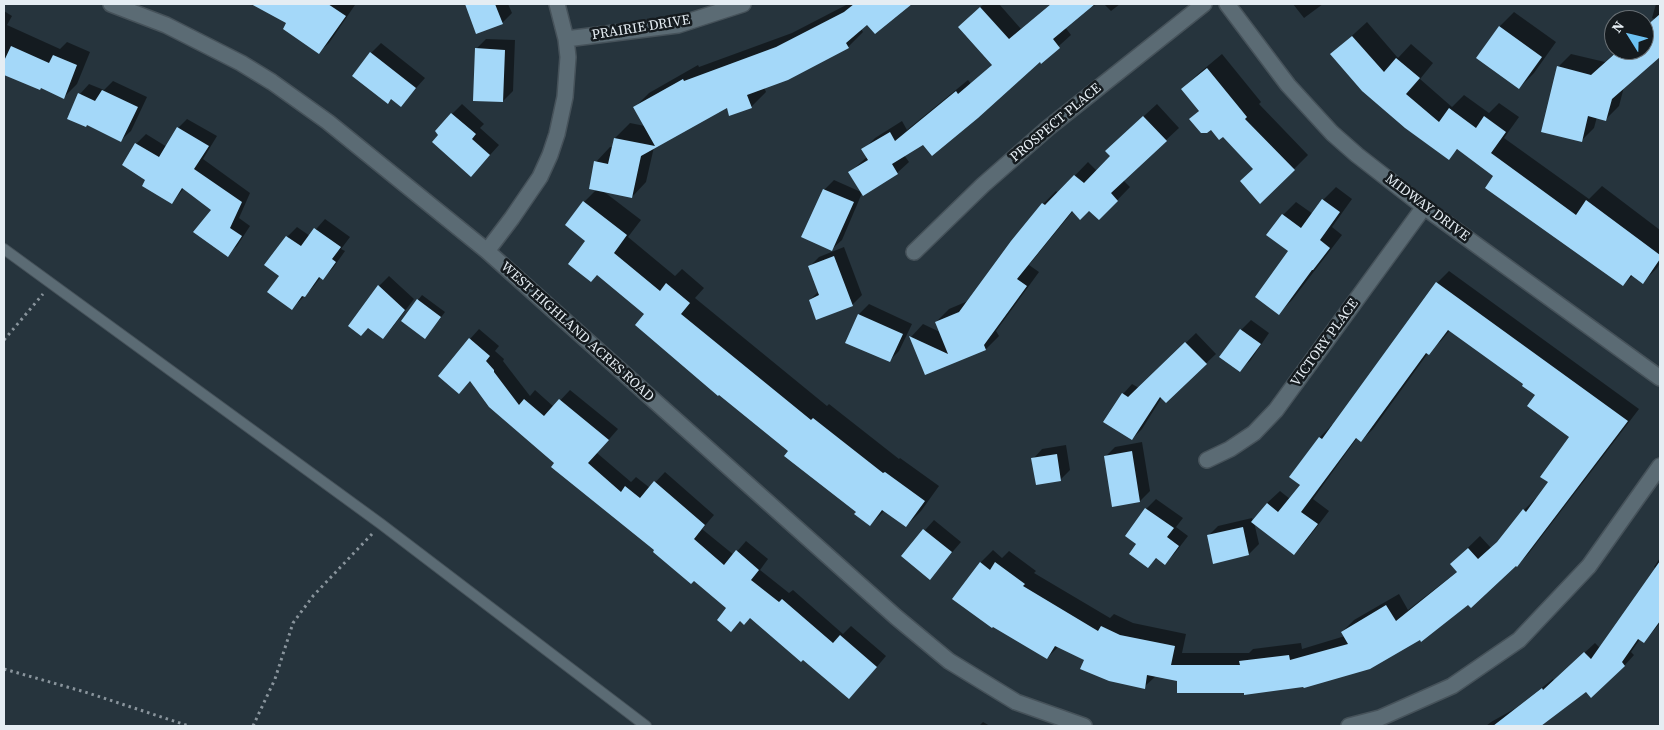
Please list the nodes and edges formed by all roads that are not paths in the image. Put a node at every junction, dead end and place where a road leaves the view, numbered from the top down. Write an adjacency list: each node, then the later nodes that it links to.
1 (111, 4): 9 (street, WEST HIGHLAND ACRES ROAD)
2 (557, 4): 6 (street)
3 (743, 4): 6 (street, PRAIRIE DRIVE)
4 (1204, 4): 10 (street, PROSPECT PLACE)
5 (1227, 4): 7 (street, MIDWAY DRIVE)
6 (566, 39): 9 (street)
7 (1424, 207): 11 (street, MIDWAY DRIVE); 12 (street, VICTORY PLACE)
8 (4, 249): 14 (lane)
9 (487, 251): 15 (street, WEST HIGHLAND ACRES ROAD)
10 (914, 252)
11 (1660, 378)
12 (1207, 460)
13 (1660, 466): 16 (street)
14 (646, 726)
15 (1084, 726)
16 (1349, 726)

